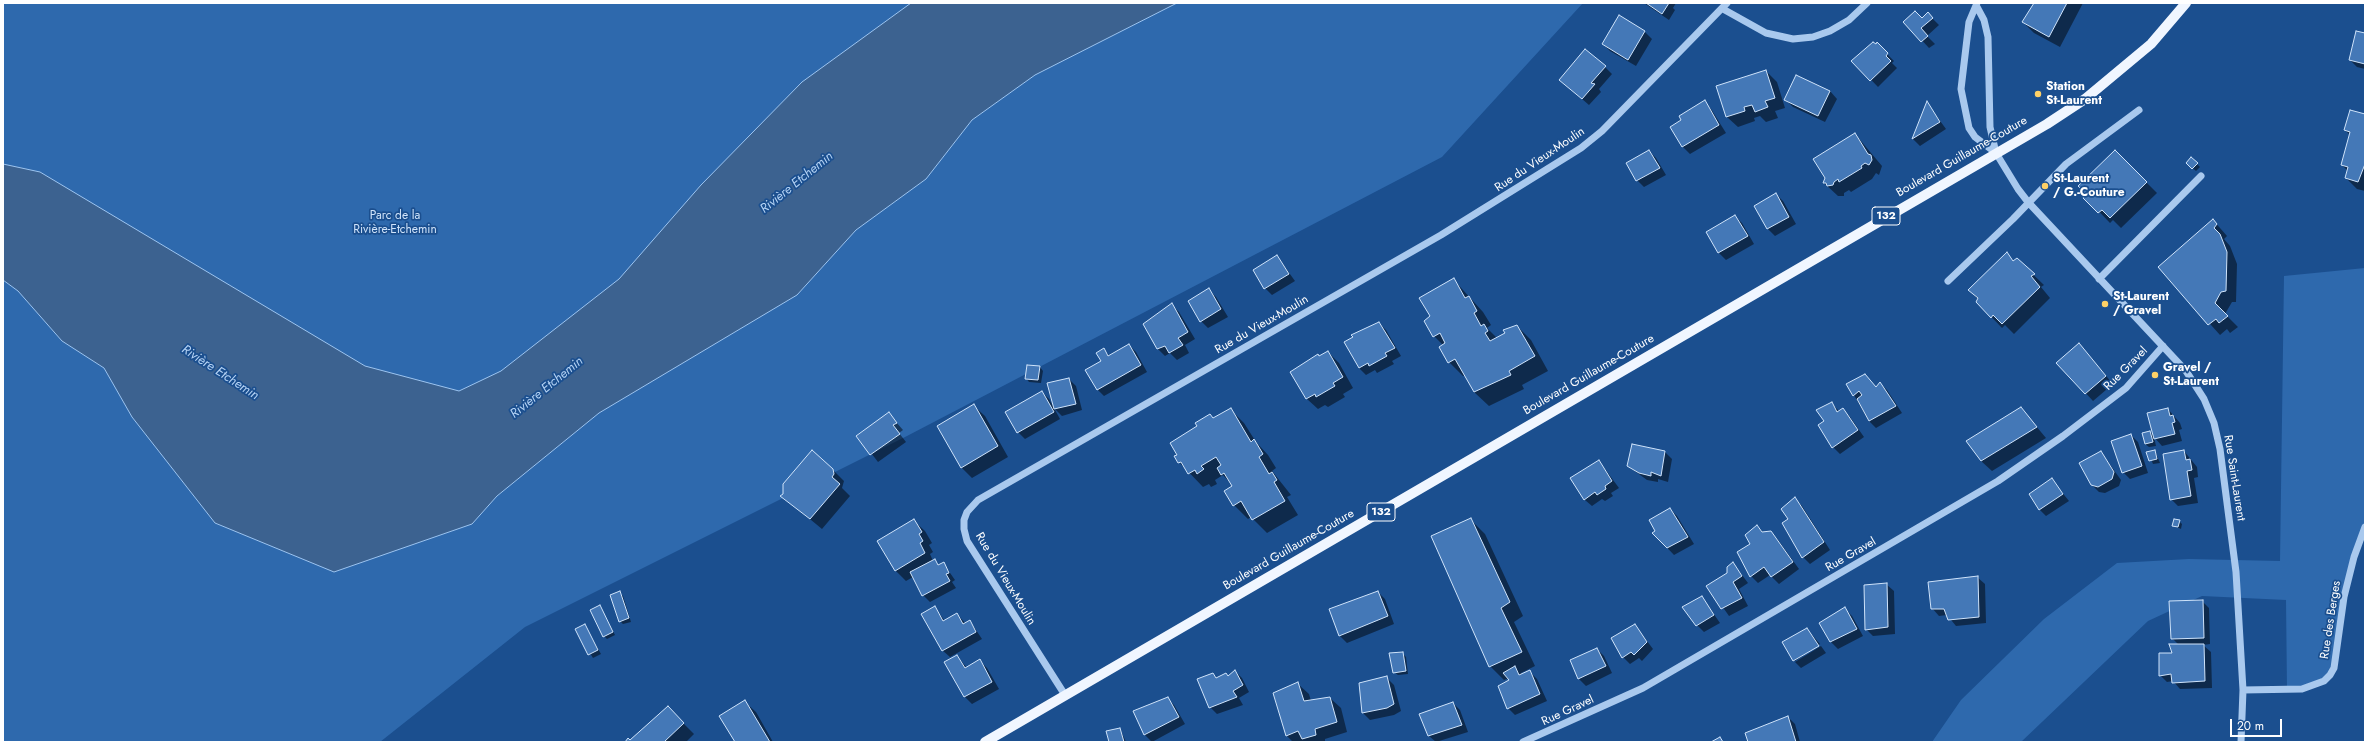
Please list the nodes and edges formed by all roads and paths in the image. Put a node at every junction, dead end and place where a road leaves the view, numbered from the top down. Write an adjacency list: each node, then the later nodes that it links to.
1 (1867, 3): 4 (street, Rue du Vieux-Moulin)
2 (2186, 3): 6 (main road, Boulevard Guillaume-Couture / 132)
3 (1977, 5): 6 (street); 6 (street)
4 (1725, 6): 14 (street, Rue du Vieux-Moulin)
5 (2140, 110): 8 (street)
6 (1996, 153): 8 (street, Rue Saint-Laurent); 14 (main road, Boulevard Guillaume-Couture / 132)
7 (2201, 176): 9 (street)
8 (2028, 202): 9 (street, Rue Saint-Laurent); 10 (street)
9 (2099, 279): 11 (street, Rue Saint-Laurent)
10 (1948, 281)
11 (2163, 346): 13 (street, Rue Saint-Laurent); 16 (street, Rue Gravel)
12 (2365, 527): 13 (street, Rue des Berges)
13 (2243, 690): 17 (street, Rue Saint-Laurent)
14 (1066, 695): 15 (main road, Boulevard Guillaume-Couture / 132)
15 (985, 742)
16 (1523, 742)
17 (2241, 742)

